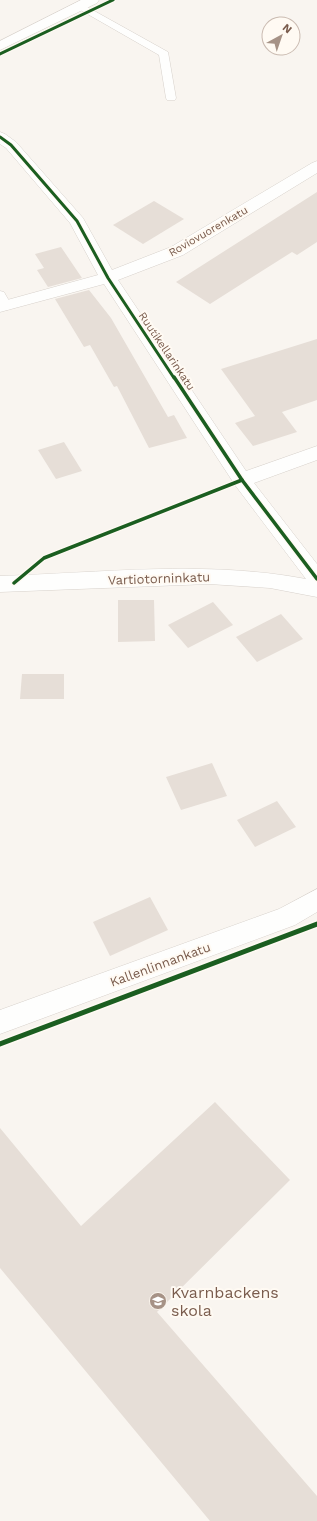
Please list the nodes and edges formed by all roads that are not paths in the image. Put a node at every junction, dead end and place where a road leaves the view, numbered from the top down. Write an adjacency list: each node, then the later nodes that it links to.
1 (86, 3): 2 (street); 3 (lane)
2 (0, 46)
3 (171, 98)
4 (0, 137): 6 (street, Ruutikellarinkatu)
5 (317, 166): 6 (street, Roviovuorenkatu)
6 (108, 278): 7 (street, Roviovuorenkatu); 9 (street, Ruutikellarinkatu)
7 (2, 303)
8 (317, 453): 9 (street)
9 (242, 480): 10 (street, Ruutikellarinkatu)
10 (317, 579)
11 (0, 584): 12 (street, Vartiotorninkatu)
12 (317, 589)
13 (317, 900): 14 (street, Kallenlinnankatu)
14 (0, 1022)

